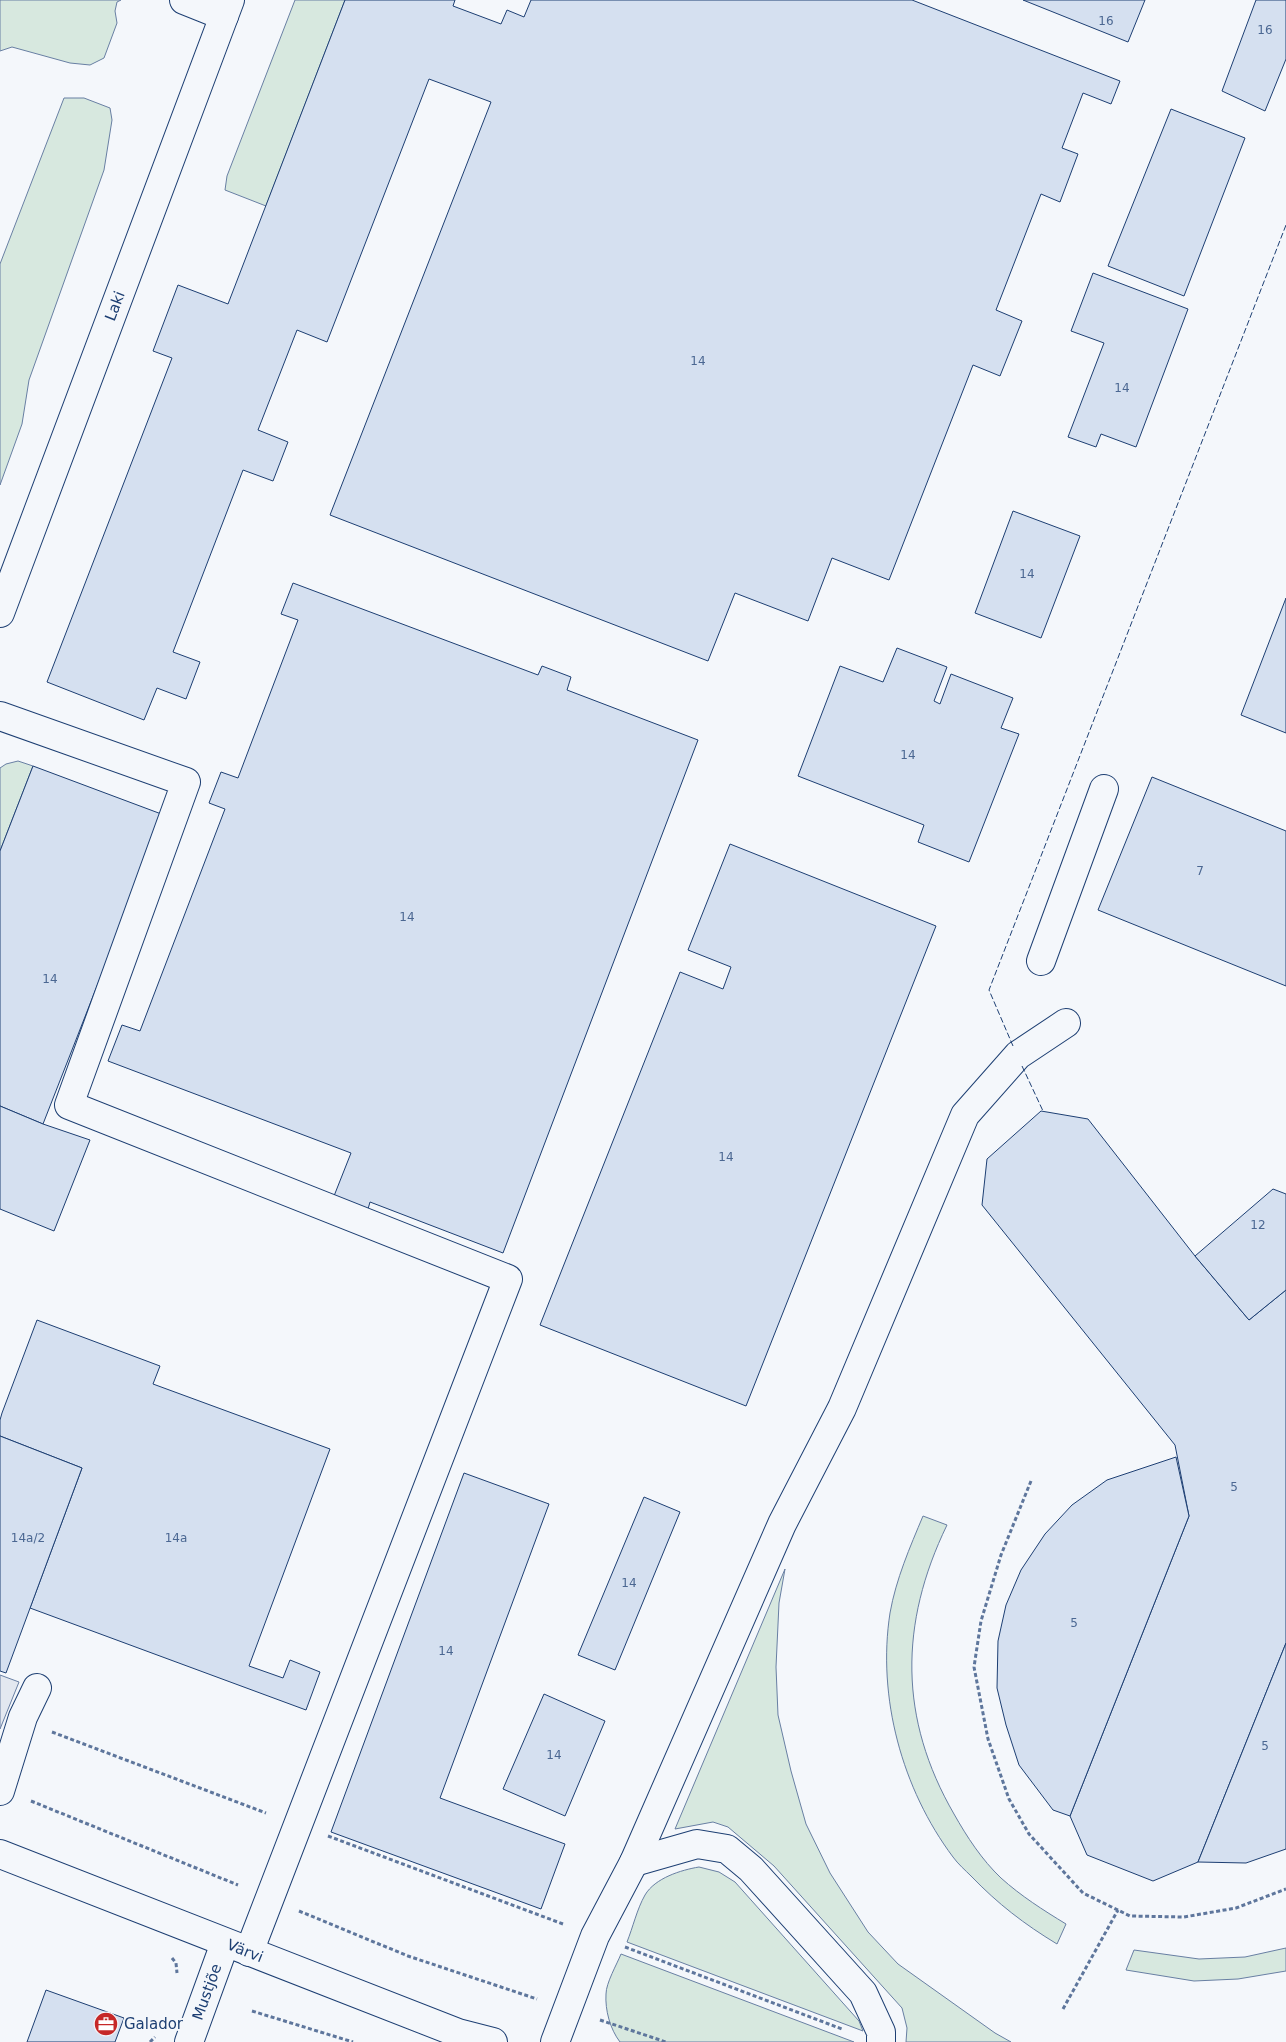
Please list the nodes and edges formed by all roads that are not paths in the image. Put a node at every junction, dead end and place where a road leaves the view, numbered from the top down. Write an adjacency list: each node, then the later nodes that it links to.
1 (184, 0): 2 (street)
2 (227, 8): 3 (street, Laki)
3 (0, 613)
4 (0, 716): 12 (street, Mustjõe)
5 (1104, 789): 6 (street)
6 (1041, 961)
7 (1066, 1023): 11 (street)
8 (37, 1688): 9 (street)
9 (0, 1790)
10 (0, 1854): 12 (street, Värvi)
11 (634, 1862): 15 (street); 16 (street)
12 (237, 1947): 13 (street, Mustjõe); 14 (street, Värvi)
13 (189, 2042)
14 (492, 2042)
15 (555, 2042)
16 (881, 2042)

